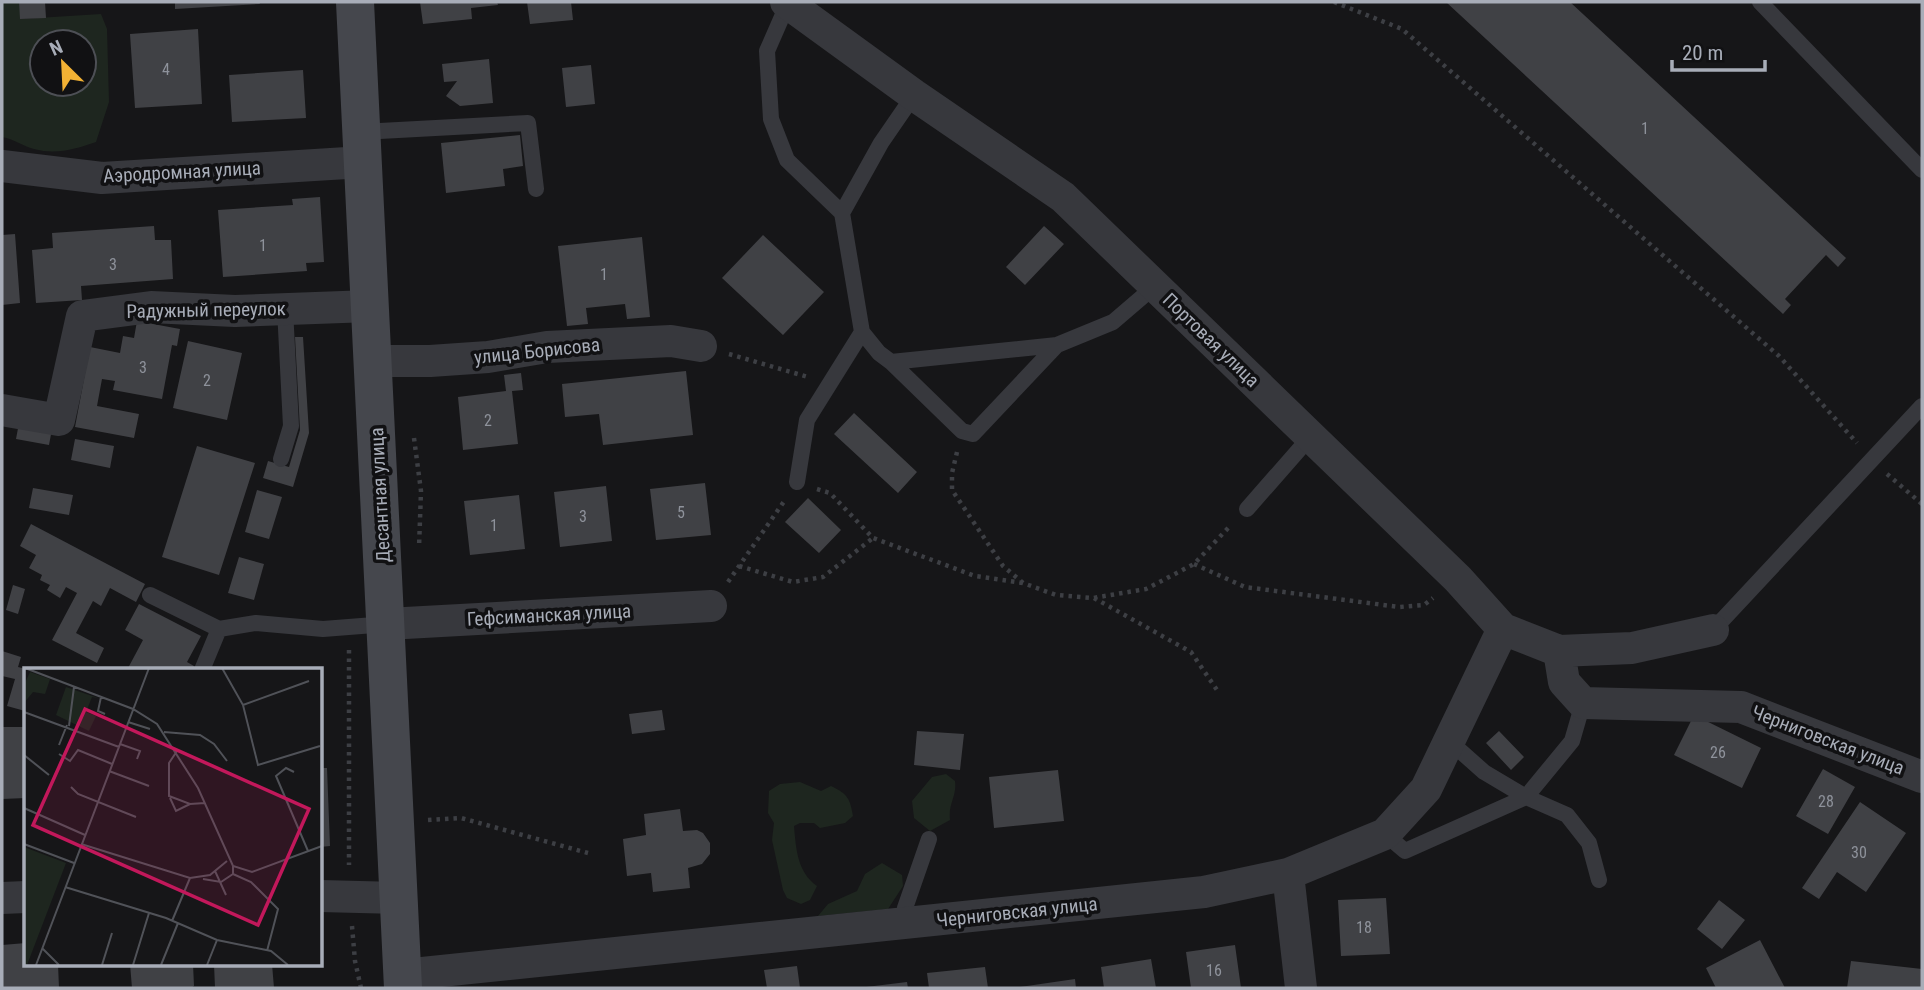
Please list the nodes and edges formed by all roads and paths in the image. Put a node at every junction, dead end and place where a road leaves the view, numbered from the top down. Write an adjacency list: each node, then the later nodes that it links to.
1 (355, 2): 6 (street, Десантная улица)
2 (1334, 2): 25 (path)
3 (1760, 2): 8 (lane)
4 (787, 3): 5 (street, Портовая улица); 10 (lane)
5 (914, 95): 10 (lane); 11 (street, Портовая улица)
6 (362, 147): 7 (street, Аэродромная улица); 9 (lane); 12 (street, Десантная улица)
7 (2, 166)
8 (1922, 170)
9 (536, 189)
10 (842, 213): 14 (lane)
11 (1155, 286): 15 (lane); 23 (street, Портовая улица)
12 (370, 306): 13 (street, Радужный переулок); 17 (street, Десантная улица)
13 (285, 309): 21 (street, Радужный переулок); 24 (lane)
14 (862, 332): 18 (lane); 19 (lane)
15 (1057, 345): 18 (lane); 22 (lane)
16 (701, 346): 17 (street, улица Борисова); 19 (path)
17 (373, 361): 37 (street, Десантная улица)
18 (891, 362): 22 (lane)
19 (828, 385): 26 (lane)
20 (1922, 406): 25 (lane)
21 (2, 410)
22 (962, 431): 33 (path)
23 (1311, 436): 28 (lane); 32 (street, Портовая улица)
24 (281, 459)
25 (1871, 460): 27 (path); 41 (lane)
26 (797, 482): 29 (path); 31 (path)
27 (1922, 504)
28 (1247, 509): 30 (path)
29 (873, 538): 31 (path); 33 (path)
30 (1194, 564): 32 (path); 35 (path)
31 (739, 566): 36 (path)
32 (1458, 579): 40 (street, Портовая улица)
33 (1023, 583): 35 (path)
34 (150, 594): 39 (lane)
35 (1093, 598): 44 (path)
36 (711, 606): 37 (street, Гефсиманская улица)
37 (387, 624): 38 (lane); 49 (street, Десантная улица)
38 (349, 628): 39 (lane); 56 (path)
39 (219, 629): 43 (lane)
40 (1503, 629): 42 (street, Портовая улица); 46 (street, Черниговская улица)
41 (1713, 629): 42 (street, Портовая улица)
42 (1559, 651): 45 (street)
43 (203, 668)
44 (1217, 691)
45 (1583, 703): 47 (street, Черниговская улица); 48 (lane)
46 (1448, 740): 48 (lane); 50 (street, Черниговская улица)
47 (1922, 777)
48 (1526, 797): 50 (lane); 54 (lane)
49 (395, 822): 52 (path); 58 (street, Десантная улица)
50 (1385, 834): 53 (street, Черниговская улица)
51 (929, 839): 59 (lane)
52 (588, 853)
53 (1288, 874): 59 (street, Черниговская улица); 62 (street)
54 (1599, 880)
55 (24, 897): 57 (street)
56 (335, 897): 58 (street); 61 (path)
57 (2, 898)
58 (399, 898): 60 (street, Десантная улица)
59 (904, 924): 60 (street, Черниговская улица)
60 (403, 982)
61 (361, 988)
62 (1301, 988)

